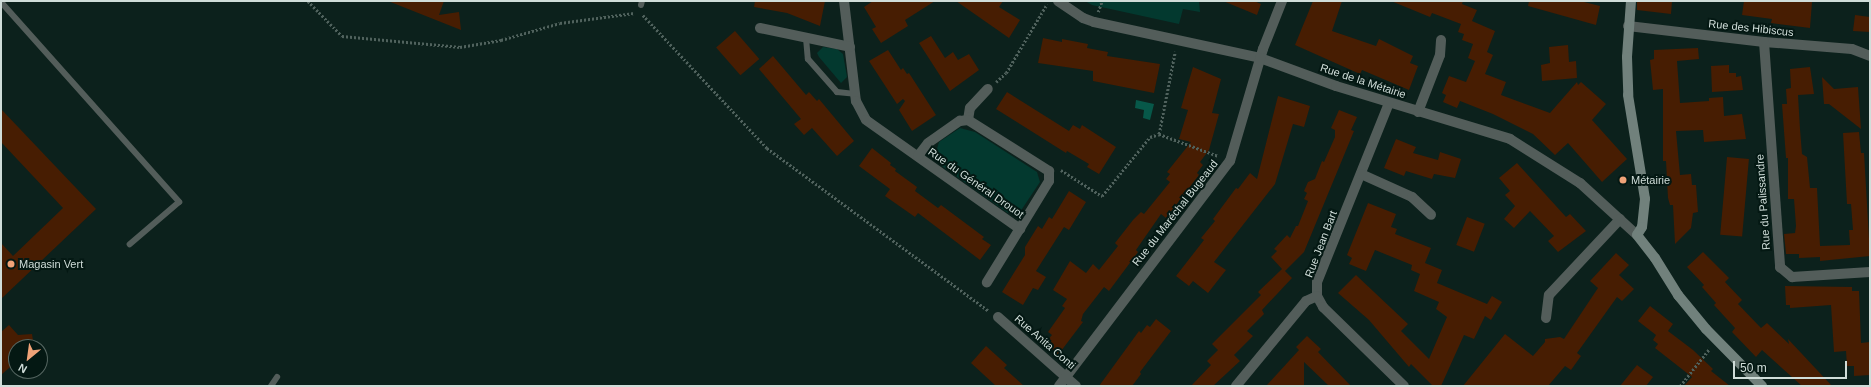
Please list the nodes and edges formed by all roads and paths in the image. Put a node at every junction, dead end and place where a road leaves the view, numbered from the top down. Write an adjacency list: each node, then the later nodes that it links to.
1 (308, 1): 35 (path)
2 (844, 1): 14 (street, Rue du Général Drouot)
3 (1049, 1): 17 (path)
4 (1058, 1): 12 (street, Rue de la Métairie)
5 (1282, 1): 16 (street, Rue du Maréchal Bugeaud)
6 (1631, 1): 8 (street)
7 (1, 2): 31 (lane)
8 (1628, 26): 13 (street, Rue des Hibiscus); 30 (street)
9 (760, 28): 10 (street)
10 (806, 38): 14 (street); 18 (lane)
11 (1441, 40): 20 (street)
12 (1178, 41): 16 (street, Rue de la Métairie); 22 (path)
13 (1764, 42): 15 (street, Rue des Hibiscus); 32 (street, Rue du Palissandre)
14 (850, 47): 18 (street, Rue du Général Drouot)
15 (1870, 56)
16 (1260, 58): 19 (street, Rue de la Métairie); 24 (street, Rue du Maréchal Bugeaud)
17 (988, 88): 21 (street)
18 (855, 94): 23 (street, Rue du Général Drouot)
19 (1390, 104): 20 (street, Rue de la Métairie); 26 (street, Rue Jean Bart)
20 (1418, 112): 28 (street, Rue de la Métairie)
21 (968, 120): 23 (street, Rue du Général Drouot); 25 (street)
22 (1159, 134): 24 (path); 25 (path)
23 (918, 156): 29 (street, Rue du Général Drouot)
24 (1230, 161): 38 (street, Rue du Maréchal Bugeaud)
25 (1049, 171): 29 (street, Rue du Général Drouot)
26 (1361, 174): 27 (street); 34 (street, Rue Jean Bart)
27 (1431, 214)
28 (1620, 219): 30 (street, Rue de la Métairie); 36 (street)
29 (1020, 229): 33 (street, Rue du Général Drouot)
30 (1637, 235): 37 (street)
31 (130, 244)
32 (1870, 272)
33 (987, 282)
34 (1317, 296): 43 (street); 44 (street)
35 (998, 317): 38 (street, Rue Anita Conti)
36 (1546, 318)
37 (1717, 340): 45 (path); 46 (street)
38 (1065, 376): 41 (street, Rue du Maréchal Bugeaud); 42 (street, Rue Anita Conti)
39 (277, 377): 40 (lane)
40 (271, 386)
41 (1059, 386)
42 (1076, 386)
43 (1236, 386)
44 (1404, 386)
45 (1680, 386)
46 (1762, 386)

